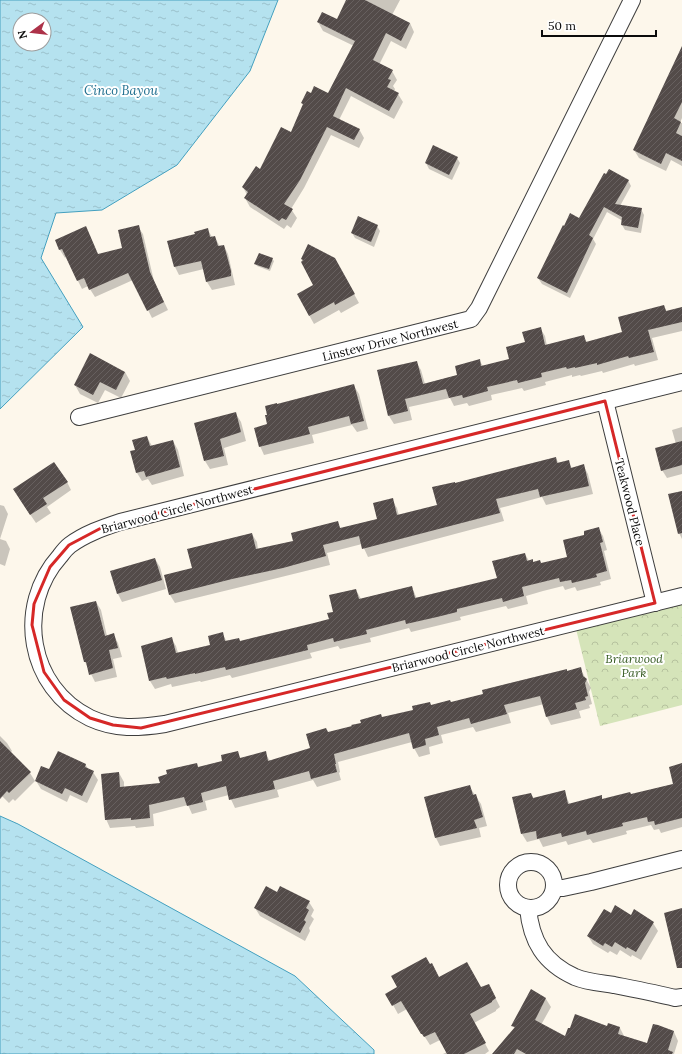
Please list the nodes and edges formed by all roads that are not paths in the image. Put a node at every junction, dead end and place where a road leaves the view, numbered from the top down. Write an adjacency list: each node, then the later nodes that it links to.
1 (632, 0): 4 (street, Linstew Drive Northwest)
2 (682, 382): 3 (street, Briarwood Circle Northwest)
3 (605, 401): 6 (street, Teakwood Place); 6 (street, Briarwood Circle Northwest)
4 (79, 417)
5 (682, 596): 6 (street, Briarwood Circle Northwest)
6 (655, 603)
7 (682, 860): 8 (street)
8 (554, 888): 9 (street); 9 (street)
9 (528, 908): 10 (street)
10 (682, 997)

